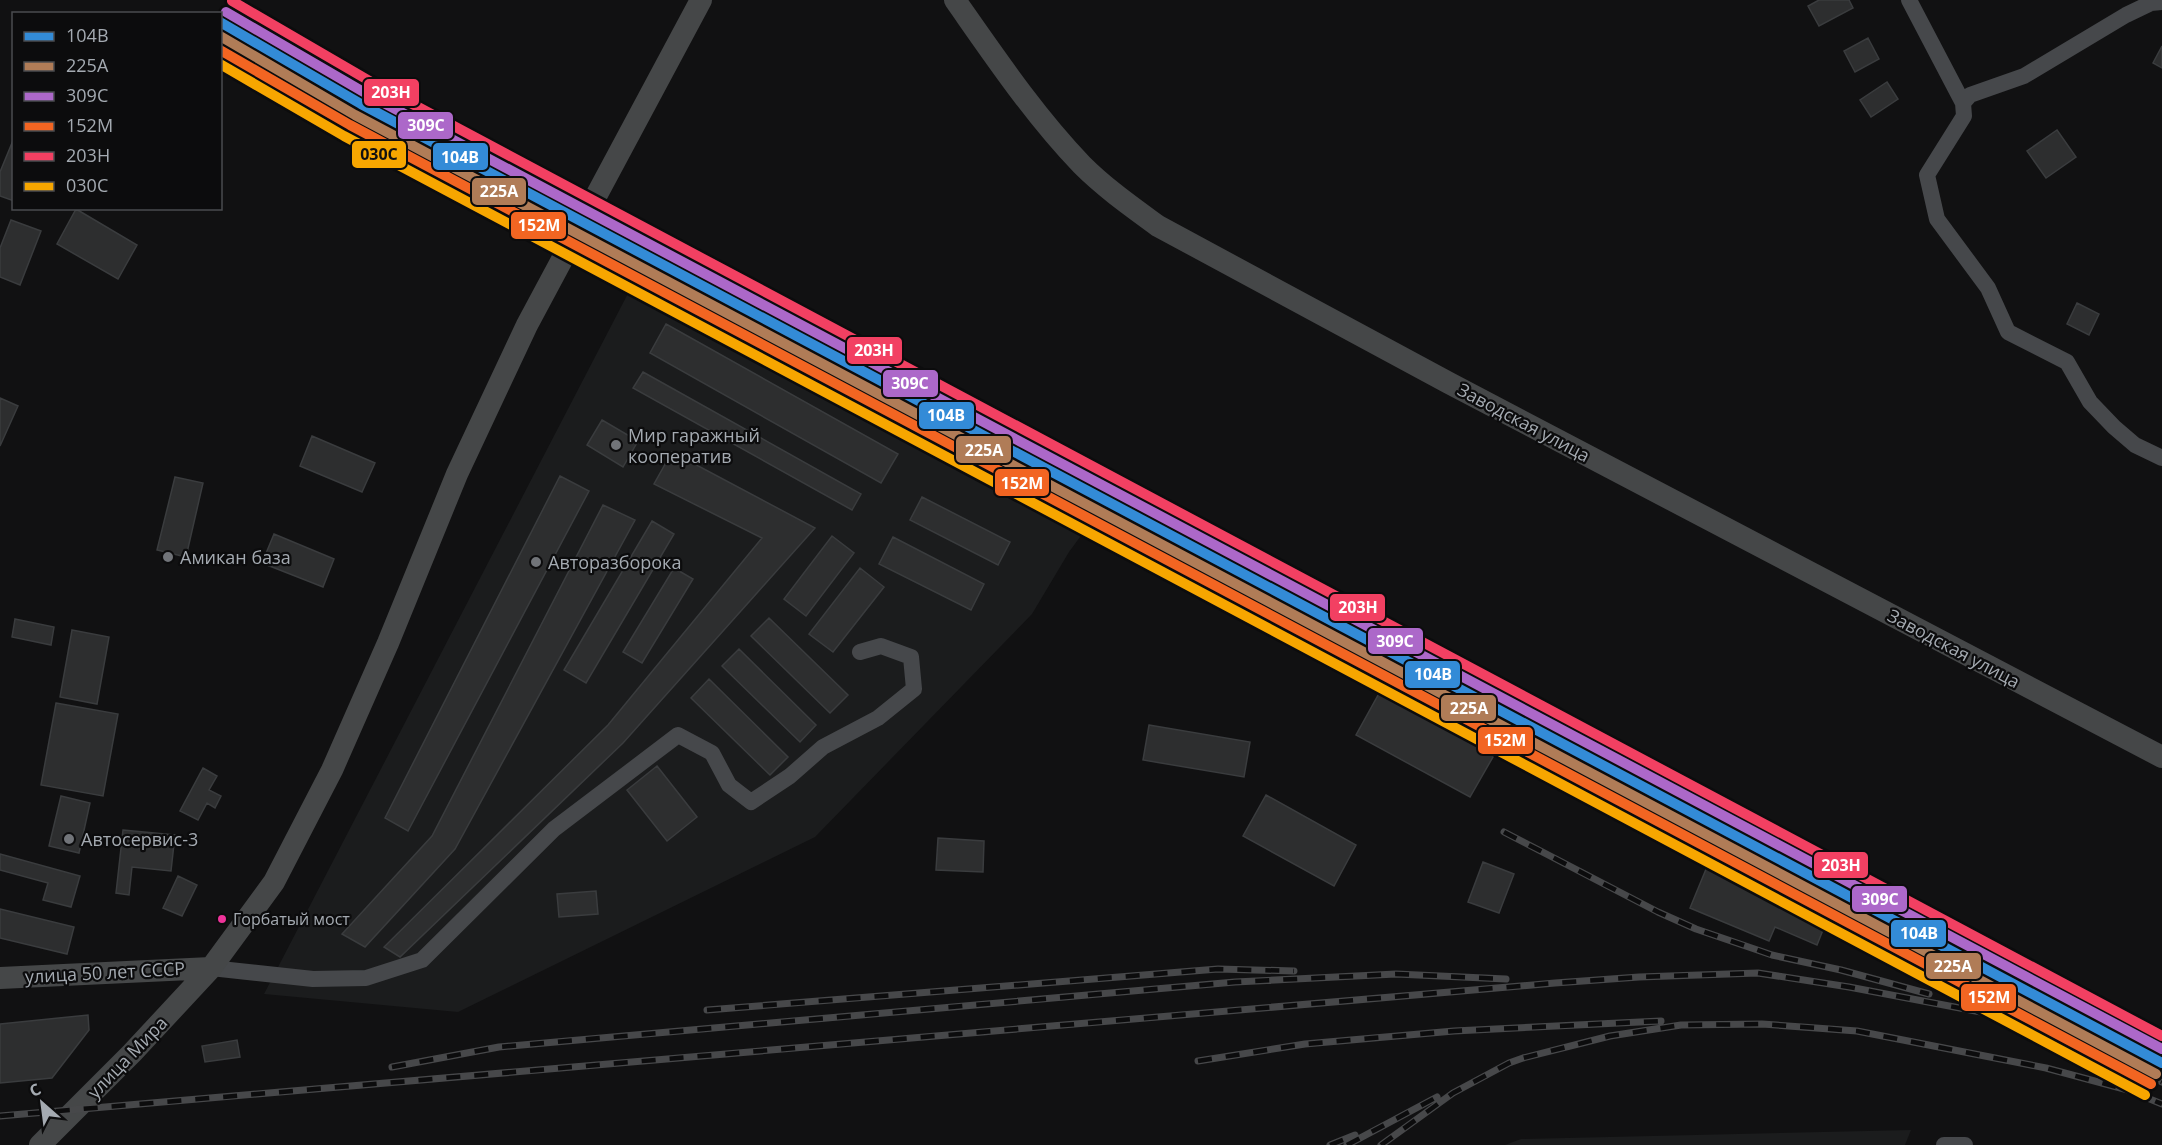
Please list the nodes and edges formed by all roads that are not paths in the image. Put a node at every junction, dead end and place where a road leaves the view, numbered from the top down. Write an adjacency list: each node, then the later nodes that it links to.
1 (701, 0): 9 (main road, улица Мира)
2 (955, 0): 8 (main road, Заводская улица)
3 (1909, 0): 5 (street)
4 (2162, 3): 5 (street)
5 (1963, 103): 6 (street)
6 (2162, 458)
7 (860, 652): 9 (street)
8 (2162, 757)
9 (211, 968): 10 (main road, улица 50 лет СССР); 11 (main road, улица Мира)
10 (0, 978)
11 (40, 1145)
12 (1944, 1145): 13 (street)
13 (1965, 1145)

